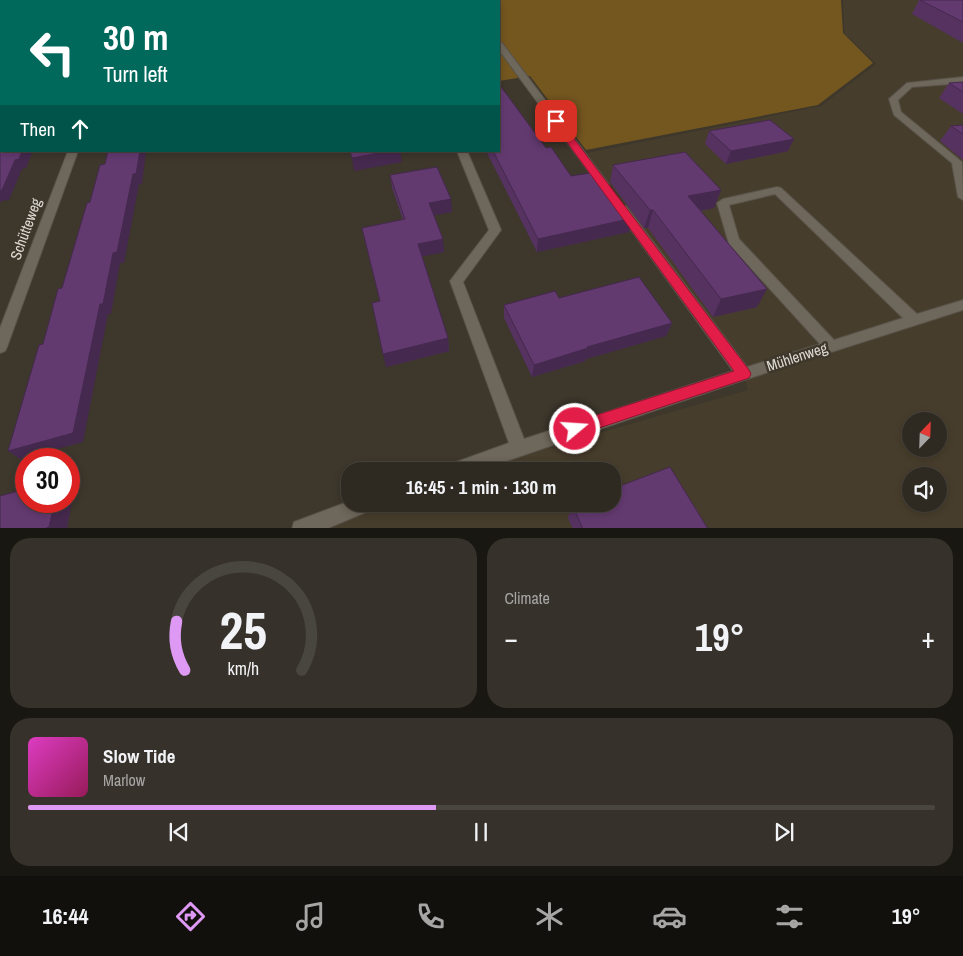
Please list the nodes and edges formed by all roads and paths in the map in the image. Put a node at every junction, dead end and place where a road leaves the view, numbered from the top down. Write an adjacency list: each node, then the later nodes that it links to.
1 (500, 46): 10 (street)
2 (963, 80): 5 (street)
3 (73, 152): 9 (street, Schütteweg)
4 (462, 152): 11 (street)
5 (963, 197)
6 (963, 305): 7 (street, Mühlenweg)
7 (913, 319): 8 (street, Mühlenweg); 8 (street)
8 (831, 346): 10 (street, Mühlenweg)
9 (0, 347)
10 (744, 374): 11 (street, Mühlenweg)
11 (518, 448): 12 (street, Mühlenweg)
12 (479, 462)
13 (344, 512): 14 (street)
14 (301, 528)

